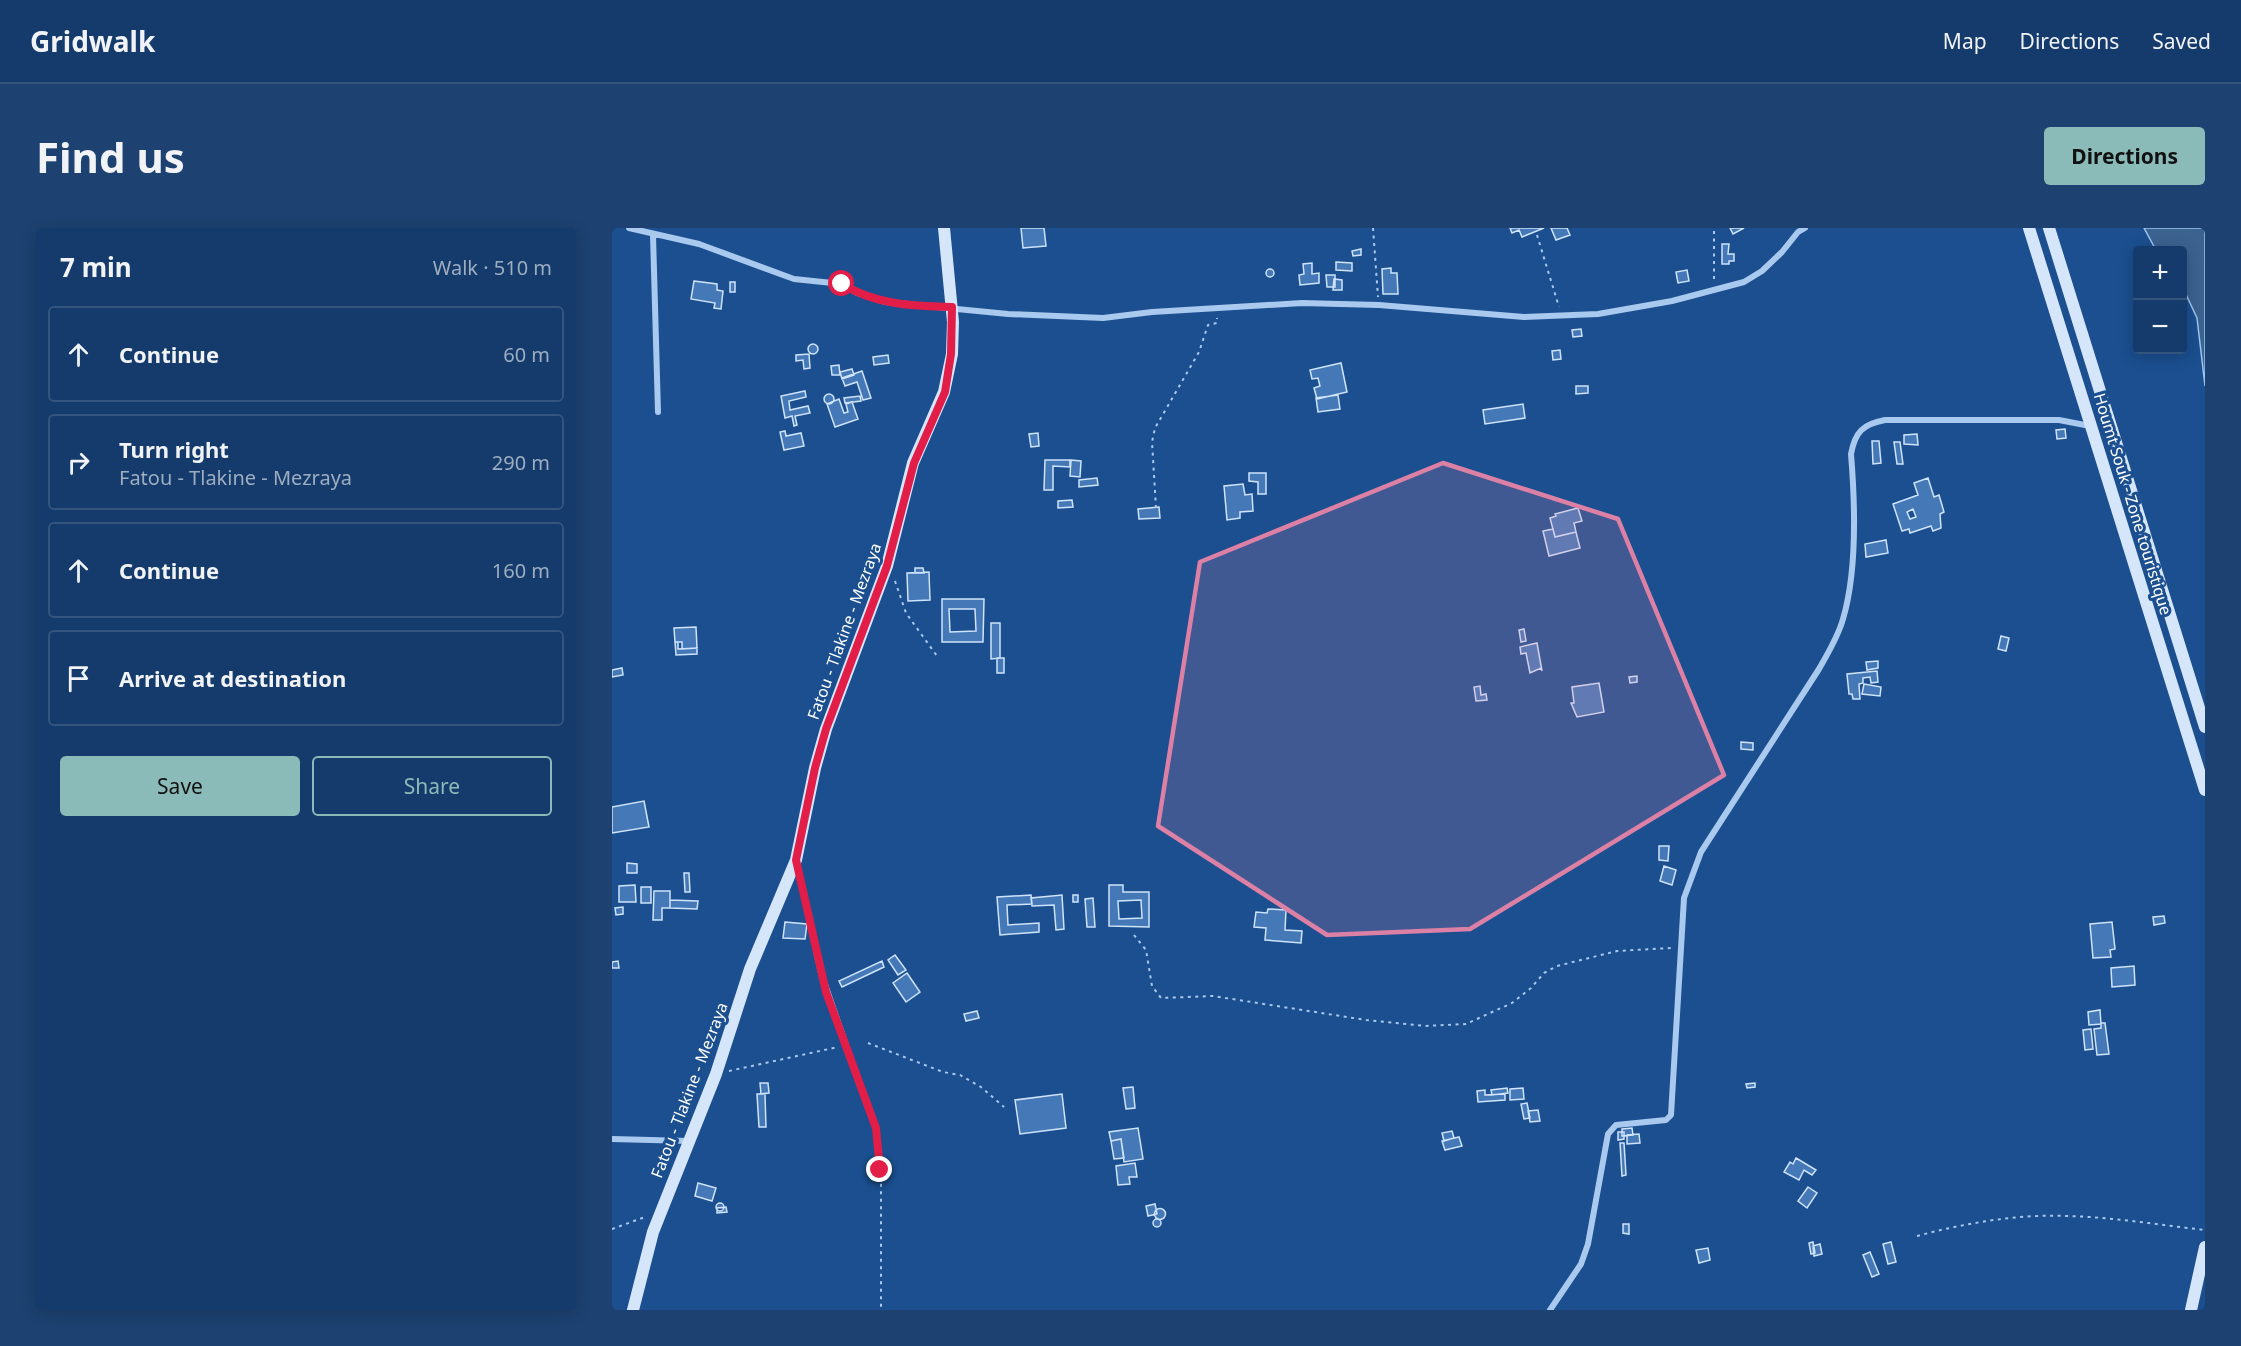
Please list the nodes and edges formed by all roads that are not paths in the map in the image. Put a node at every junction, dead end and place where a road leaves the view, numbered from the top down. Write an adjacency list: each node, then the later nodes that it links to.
1 (629, 228): 6 (street)
2 (944, 228): 7 (main road, Fatou - Tlakine - Mezraya)
3 (1805, 228): 7 (street)
4 (2030, 228): 10 (main road, Houmt Souk - Zone touristique)
5 (2049, 228): 9 (main road)
6 (653, 235): 7 (street); 8 (street)
7 (952, 307): 13 (main road, Fatou - Tlakine - Mezraya)
8 (658, 412)
9 (2110, 423): 10 (main road); 11 (main road)
10 (2092, 427): 12 (main road, Houmt Souk - Zone touristique); 19 (street)
11 (2205, 727)
12 (2205, 790)
13 (796, 860): 14 (street); 16 (main road, Fatou - Tlakine - Mezraya)
14 (846, 1045)
15 (612, 1139): 16 (street)
16 (690, 1142): 18 (main road, Fatou - Tlakine - Mezraya)
17 (2205, 1247): 20 (main road)
18 (633, 1310)
19 (1550, 1310)
20 (2191, 1310)

